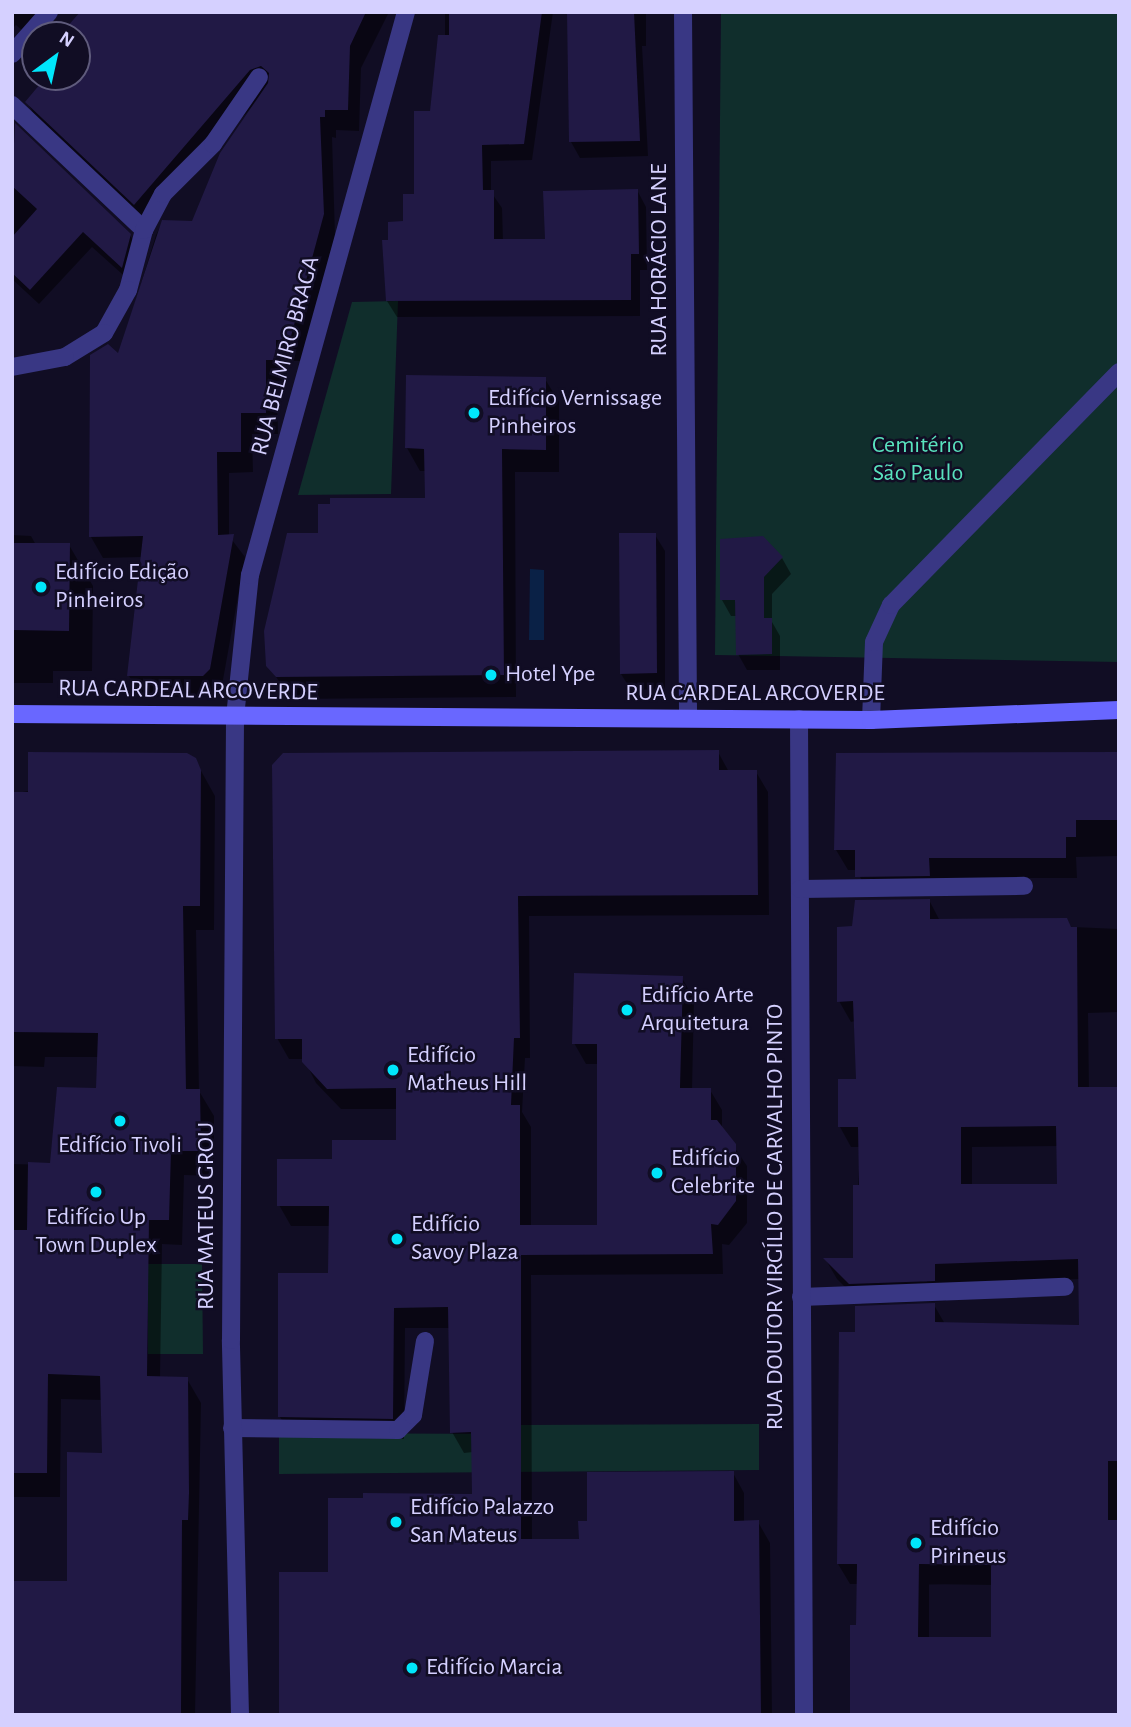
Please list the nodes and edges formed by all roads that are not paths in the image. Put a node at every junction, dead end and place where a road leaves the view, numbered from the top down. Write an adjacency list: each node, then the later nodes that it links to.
1 (49, 12): 4 (street)
2 (406, 12): 12 (street, RUA BELMIRO BRAGA)
3 (683, 12): 13 (street, RUA HORÁCIO LANE)
4 (12, 54)
5 (259, 77): 7 (street)
6 (12, 105): 7 (street)
7 (144, 230): 8 (street)
8 (12, 367)
9 (1119, 372): 15 (street)
10 (1119, 710): 15 (main road, RUA CARDEAL ARCOVERDE)
11 (12, 714): 12 (main road, RUA CARDEAL ARCOVERDE)
12 (234, 717): 13 (main road, RUA CARDEAL ARCOVERDE); 21 (street, RUA MATEUS GROU)
13 (688, 718): 14 (main road, RUA CARDEAL ARCOVERDE)
14 (799, 719): 15 (main road, RUA CARDEAL ARCOVERDE); 17 (street, RUA DOUTOR VIRGÍLIO DE CARVALHO PINTO)
15 (871, 720)
16 (1024, 886): 17 (street)
17 (800, 889): 19 (street, RUA DOUTOR VIRGÍLIO DE CARVALHO PINTO)
18 (1065, 1287): 19 (street)
19 (802, 1297): 23 (street, RUA DOUTOR VIRGÍLIO DE CARVALHO PINTO)
20 (425, 1341): 21 (street)
21 (233, 1428): 22 (street, RUA MATEUS GROU)
22 (240, 1715)
23 (804, 1715)

